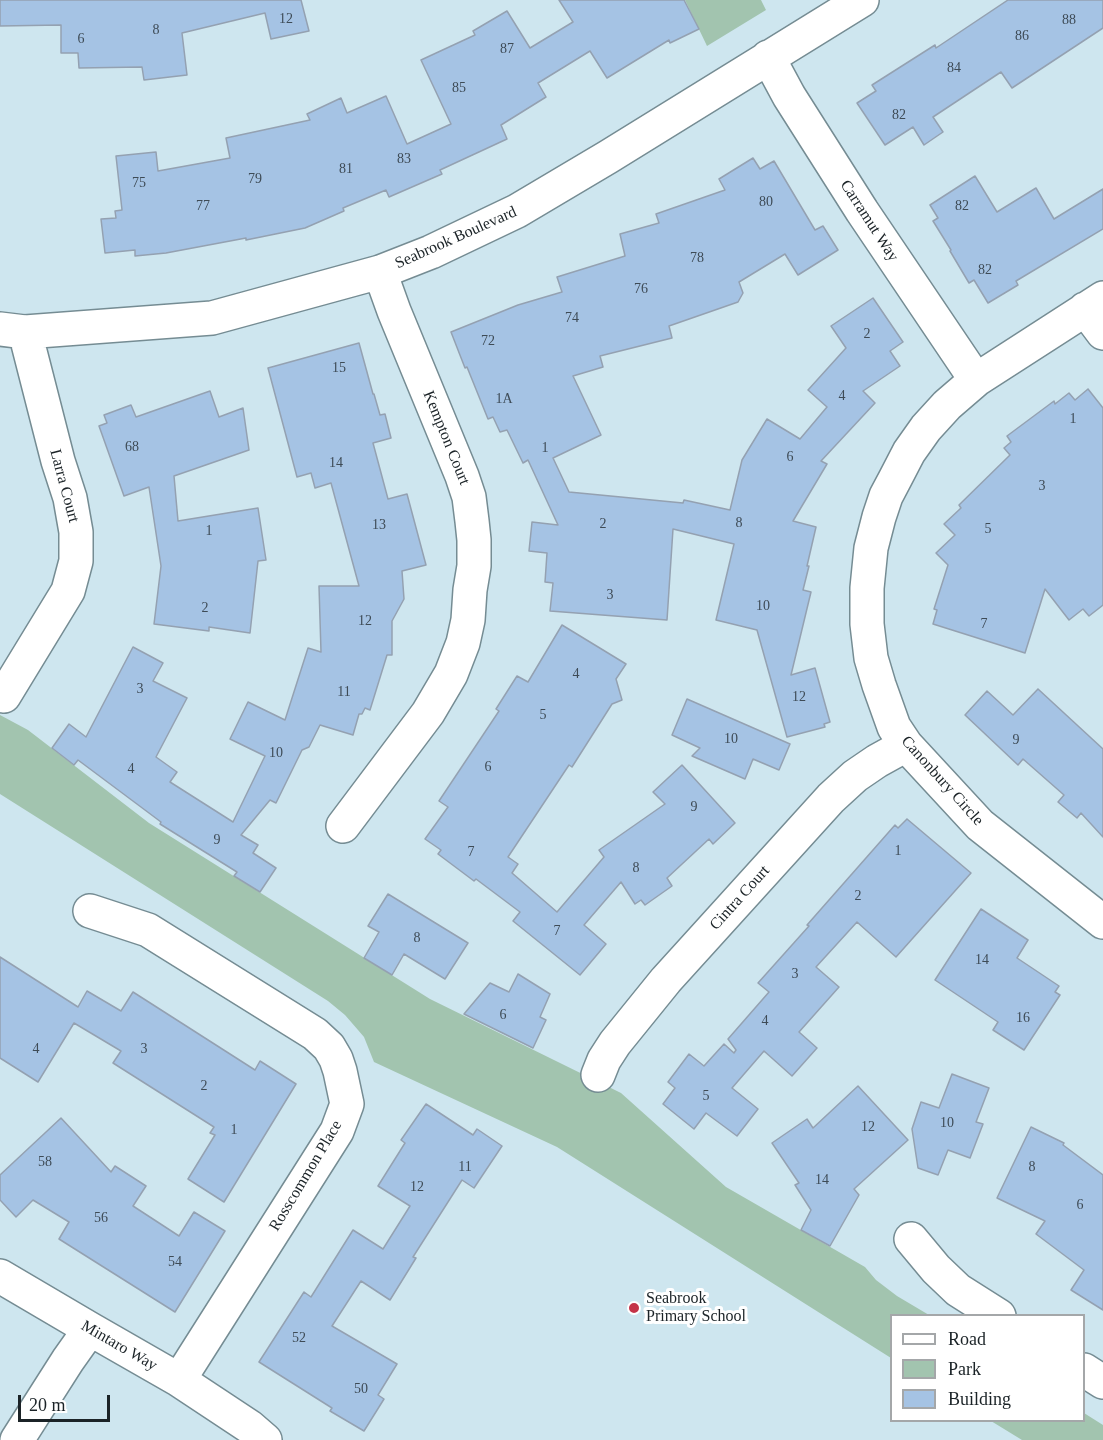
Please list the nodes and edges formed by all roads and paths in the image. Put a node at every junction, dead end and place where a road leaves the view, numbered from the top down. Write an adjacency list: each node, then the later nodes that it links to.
1 (862, 0): 2 (street, Seabrook Boulevard)
2 (768, 57): 3 (street, Seabrook Boulevard); 6 (street, Carramut Way)
3 (380, 272): 5 (street, Seabrook Boulevard); 9 (street, Kempton Court)
4 (1097, 313): 6 (street, Canonbury Circle)
5 (13, 331): 7 (street, Larra Court)
6 (976, 380): 8 (street, Canonbury Circle)
7 (4, 696)
8 (906, 745): 11 (street, Canonbury Circle); 12 (street, Cintra Court)
9 (343, 826)
10 (90, 911): 18 (street, Rosscommon Place)
11 (1103, 922)
12 (598, 1075)
13 (911, 1239): 15 (street)
14 (0, 1276): 16 (street, Mintaro Way)
15 (996, 1314)
16 (90, 1329): 18 (street, Mintaro Way); 20 (street)
17 (1085, 1371): 19 (street)
18 (179, 1380): 21 (street, Mintaro Way)
19 (1103, 1382)
20 (16, 1440)
21 (266, 1440)

